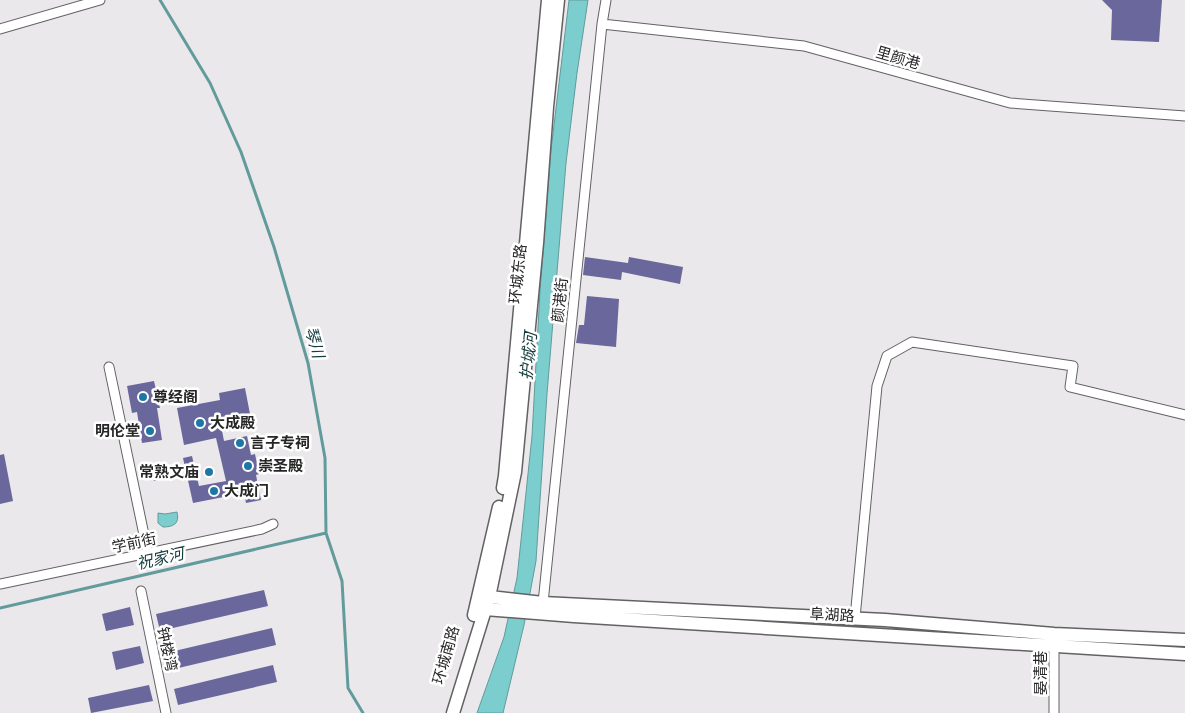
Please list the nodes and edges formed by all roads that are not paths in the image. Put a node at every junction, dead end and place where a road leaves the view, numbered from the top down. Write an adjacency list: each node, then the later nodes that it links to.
1 (100, 0): 6 (street)
2 (548, 0): 14 (main road, 环城东路)
3 (558, 0): 14 (main road, 环城东路)
4 (606, 0): 5 (street, 颜港街)
5 (602, 24): 7 (street, 里颜港); 15 (street, 颜港街)
6 (0, 30)
7 (1185, 116)
8 (109, 367): 11 (street)
9 (1185, 415): 16 (street)
10 (273, 524): 11 (street, 学前街)
11 (148, 554): 12 (street, 学前街)
12 (0, 584)
13 (140, 591): 20 (street, 钟楼湾)
14 (483, 602): 15 (main road, 阜湖路); 21 (main road, 环城南路); 22 (main road, 环城南路)
15 (535, 606): 16 (main road, 阜湖路); 17 (main road, 阜湖路)
16 (855, 618): 17 (main road, 阜湖路)
17 (1054, 640): 18 (main road, 阜湖路); 19 (main road, 阜湖路); 23 (street, 晏清巷)
18 (1185, 640)
19 (1185, 654)
20 (166, 713)
21 (446, 713)
22 (453, 713)
23 (1054, 713)

